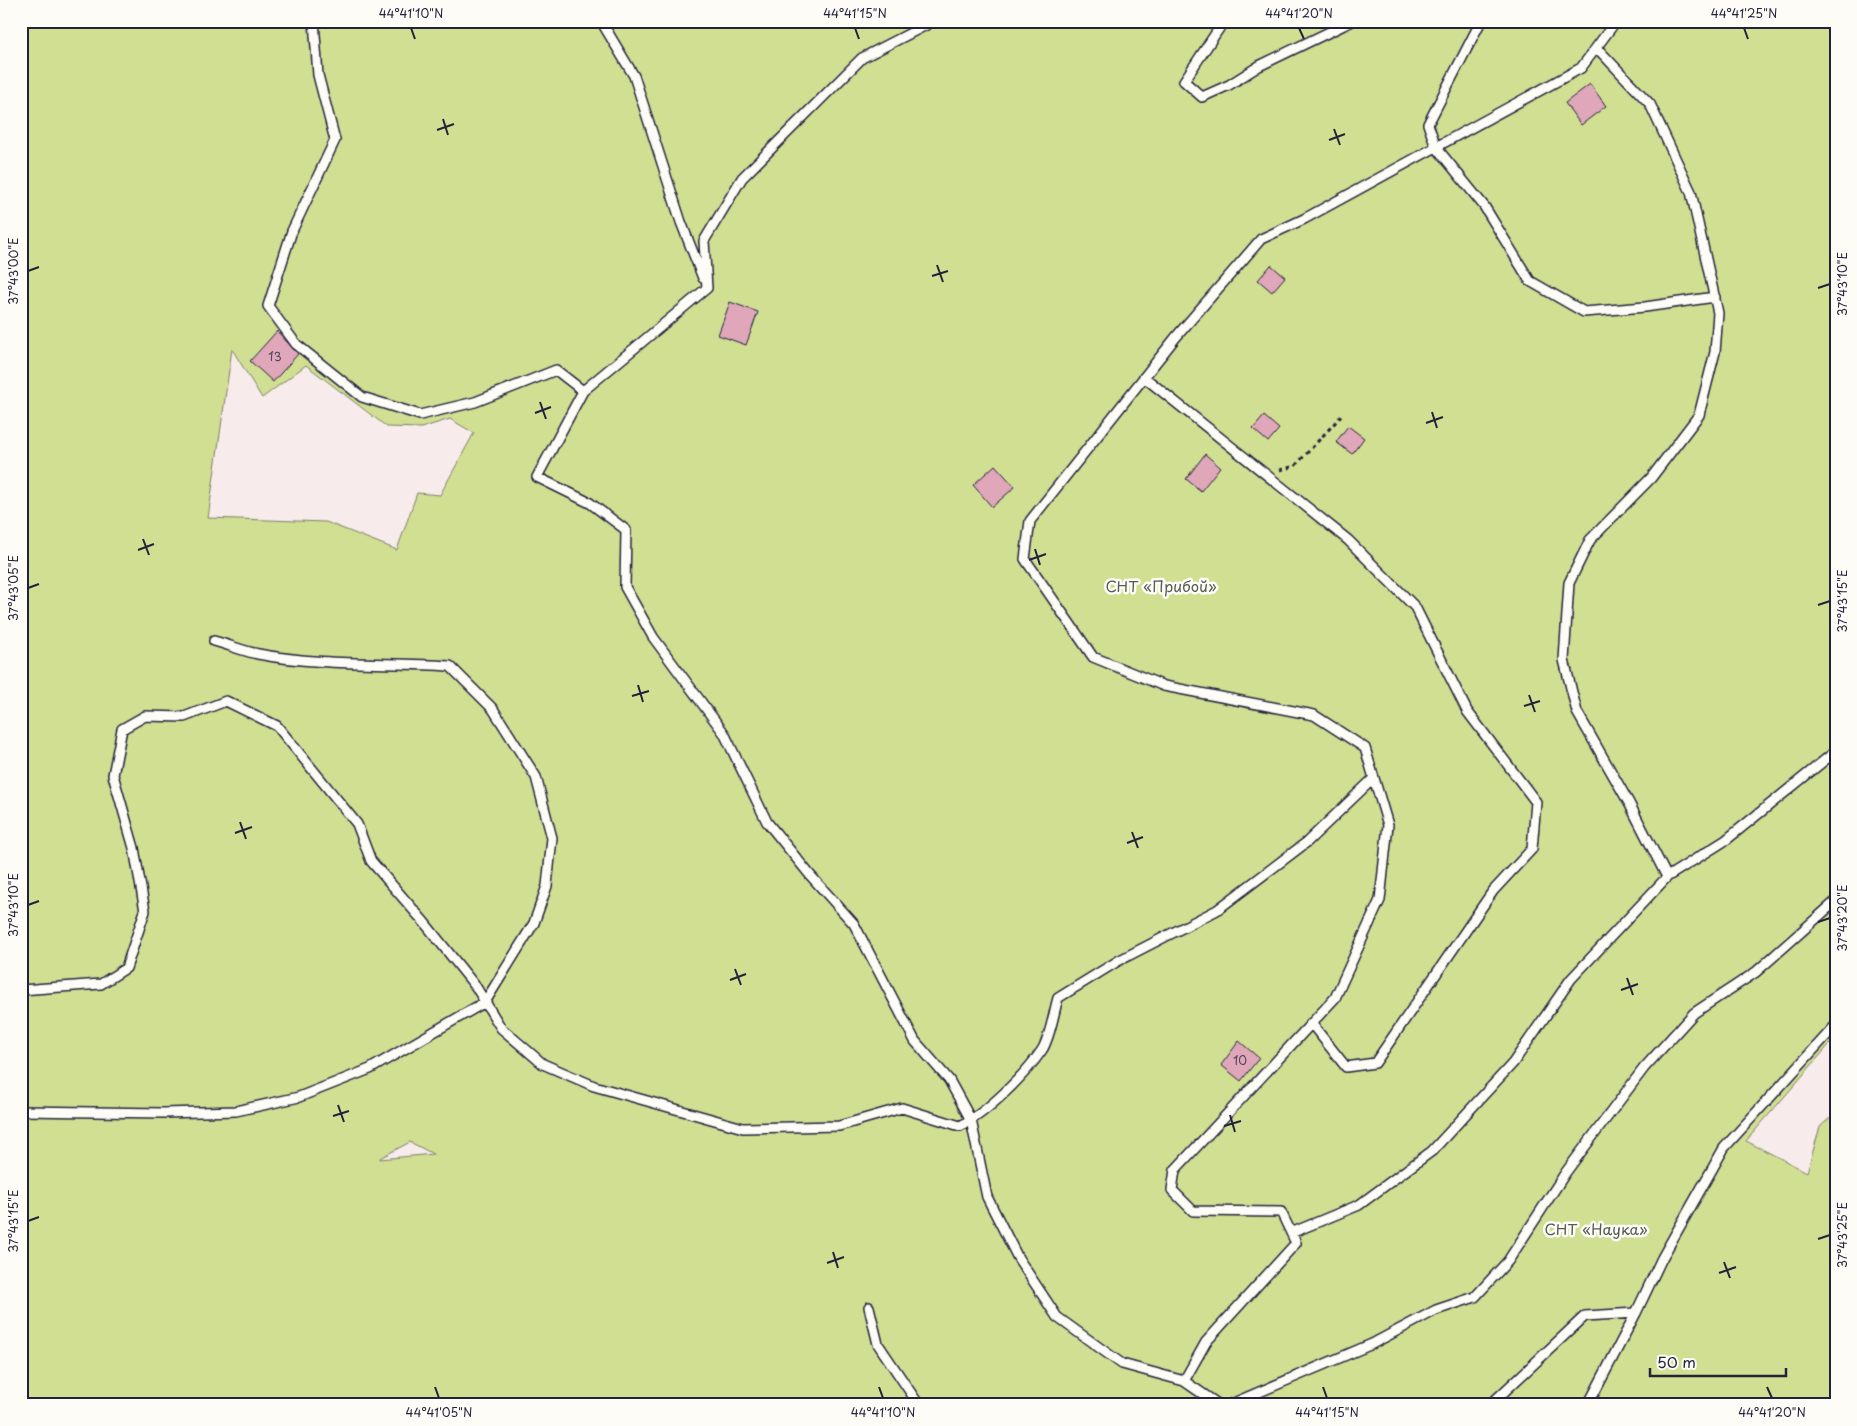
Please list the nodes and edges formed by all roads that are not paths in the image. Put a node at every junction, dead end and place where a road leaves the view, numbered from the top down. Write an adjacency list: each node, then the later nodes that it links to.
1 (314, 21): 13 (lane)
2 (601, 21): 10 (lane)
3 (934, 21): 10 (lane)
4 (1224, 21): 5 (lane)
5 (1352, 21)
6 (1480, 21): 9 (lane)
7 (1616, 21): 8 (lane)
8 (1597, 48): 9 (lane); 11 (lane)
9 (1436, 147): 11 (lane); 12 (lane)
10 (707, 288): 13 (lane)
11 (1715, 297): 17 (lane)
12 (1144, 378): 16 (lane); 21 (lane)
13 (583, 391): 24 (lane)
14 (214, 641): 20 (lane)
15 (1836, 751): 17 (lane)
16 (1374, 778): 21 (lane); 24 (lane)
17 (1667, 877): 25 (lane)
18 (1836, 901): 31 (lane)
19 (21, 990): 20 (lane)
20 (485, 1002): 23 (lane); 24 (lane)
21 (1311, 1024): 25 (lane)
22 (1836, 1025): 27 (lane)
23 (21, 1111)
24 (971, 1120): 28 (lane)
25 (1291, 1233): 28 (lane)
26 (869, 1307): 29 (lane)
27 (1636, 1313): 32 (lane); 33 (lane)
28 (1184, 1381): 30 (lane)
29 (918, 1405)
30 (1219, 1405)
31 (1229, 1405)
32 (1490, 1405)
33 (1588, 1405)

